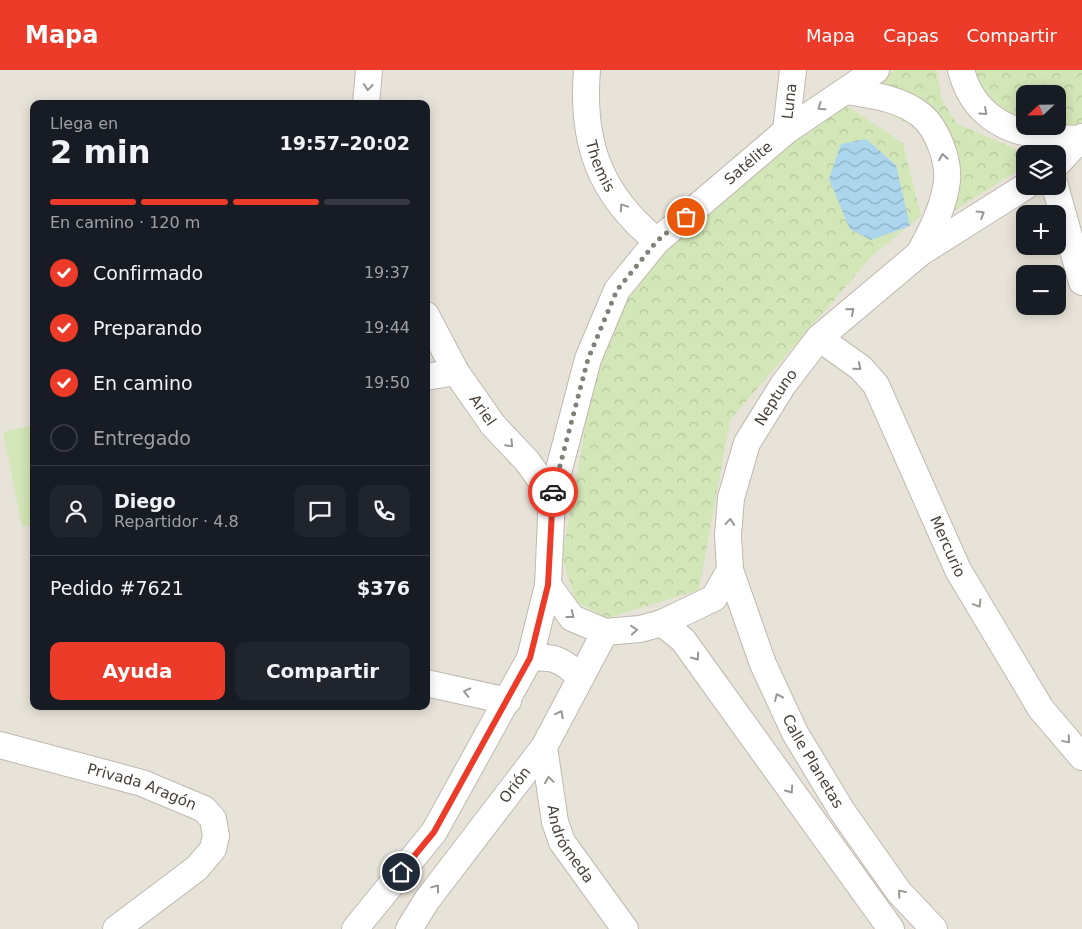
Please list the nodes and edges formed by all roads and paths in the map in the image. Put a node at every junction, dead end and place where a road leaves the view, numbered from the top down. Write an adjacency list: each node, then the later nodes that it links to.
1 (369, 70): 7 (street, one-way to 7)
2 (587, 70): 13 (street, Themis, one-way to 2)
3 (793, 70): 8 (street, Luna)
4 (876, 70): 6 (street, Satélite)
5 (961, 70): 9 (street, one-way to 9)
6 (846, 91): 8 (street, Satélite, one-way to 8); 14 (street, one-way to 6)
7 (366, 100)
8 (786, 131): 13 (street, Satélite)
9 (1081, 138): 10 (street)
10 (1066, 154)
11 (1016, 192): 14 (street, Neptuno, one-way to 11)
12 (1058, 195): 15 (street)
13 (657, 241): 20 (street, Satélite)
14 (920, 253): 17 (street, Neptuno, one-way to 14)
15 (1082, 282)
16 (430, 323): 18 (street, Ariel)
17 (819, 338): 21 (street, Neptuno, one-way to 17); 31 (street, Mercurio, one-way to 31)
18 (456, 372): 19 (street); 20 (street, Ariel, one-way to 20)
19 (430, 376)
20 (552, 496): 22 (street)
21 (730, 570): 23 (street); 37 (street, Calle Planetas, one-way to 21)
22 (548, 585): 24 (street, one-way to 24); 25 (street)
23 (662, 623): 24 (street, one-way to 23); 36 (street, one-way to 36)
24 (605, 632): 26 (street, Orión)
25 (530, 658): 26 (street); 28 (street)
26 (580, 677): 30 (street, Orión, one-way to 26)
27 (430, 684): 28 (street, one-way to 27)
28 (508, 702): 32 (street)
29 (0, 745): 33 (street, Privada Aragón)
30 (544, 747): 34 (street, Orión, one-way to 30); 35 (street, Andrómeda, one-way to 30)
31 (1082, 757)
32 (358, 928)
33 (116, 929)
34 (409, 929)
35 (625, 929)
36 (890, 929)
37 (934, 929)

